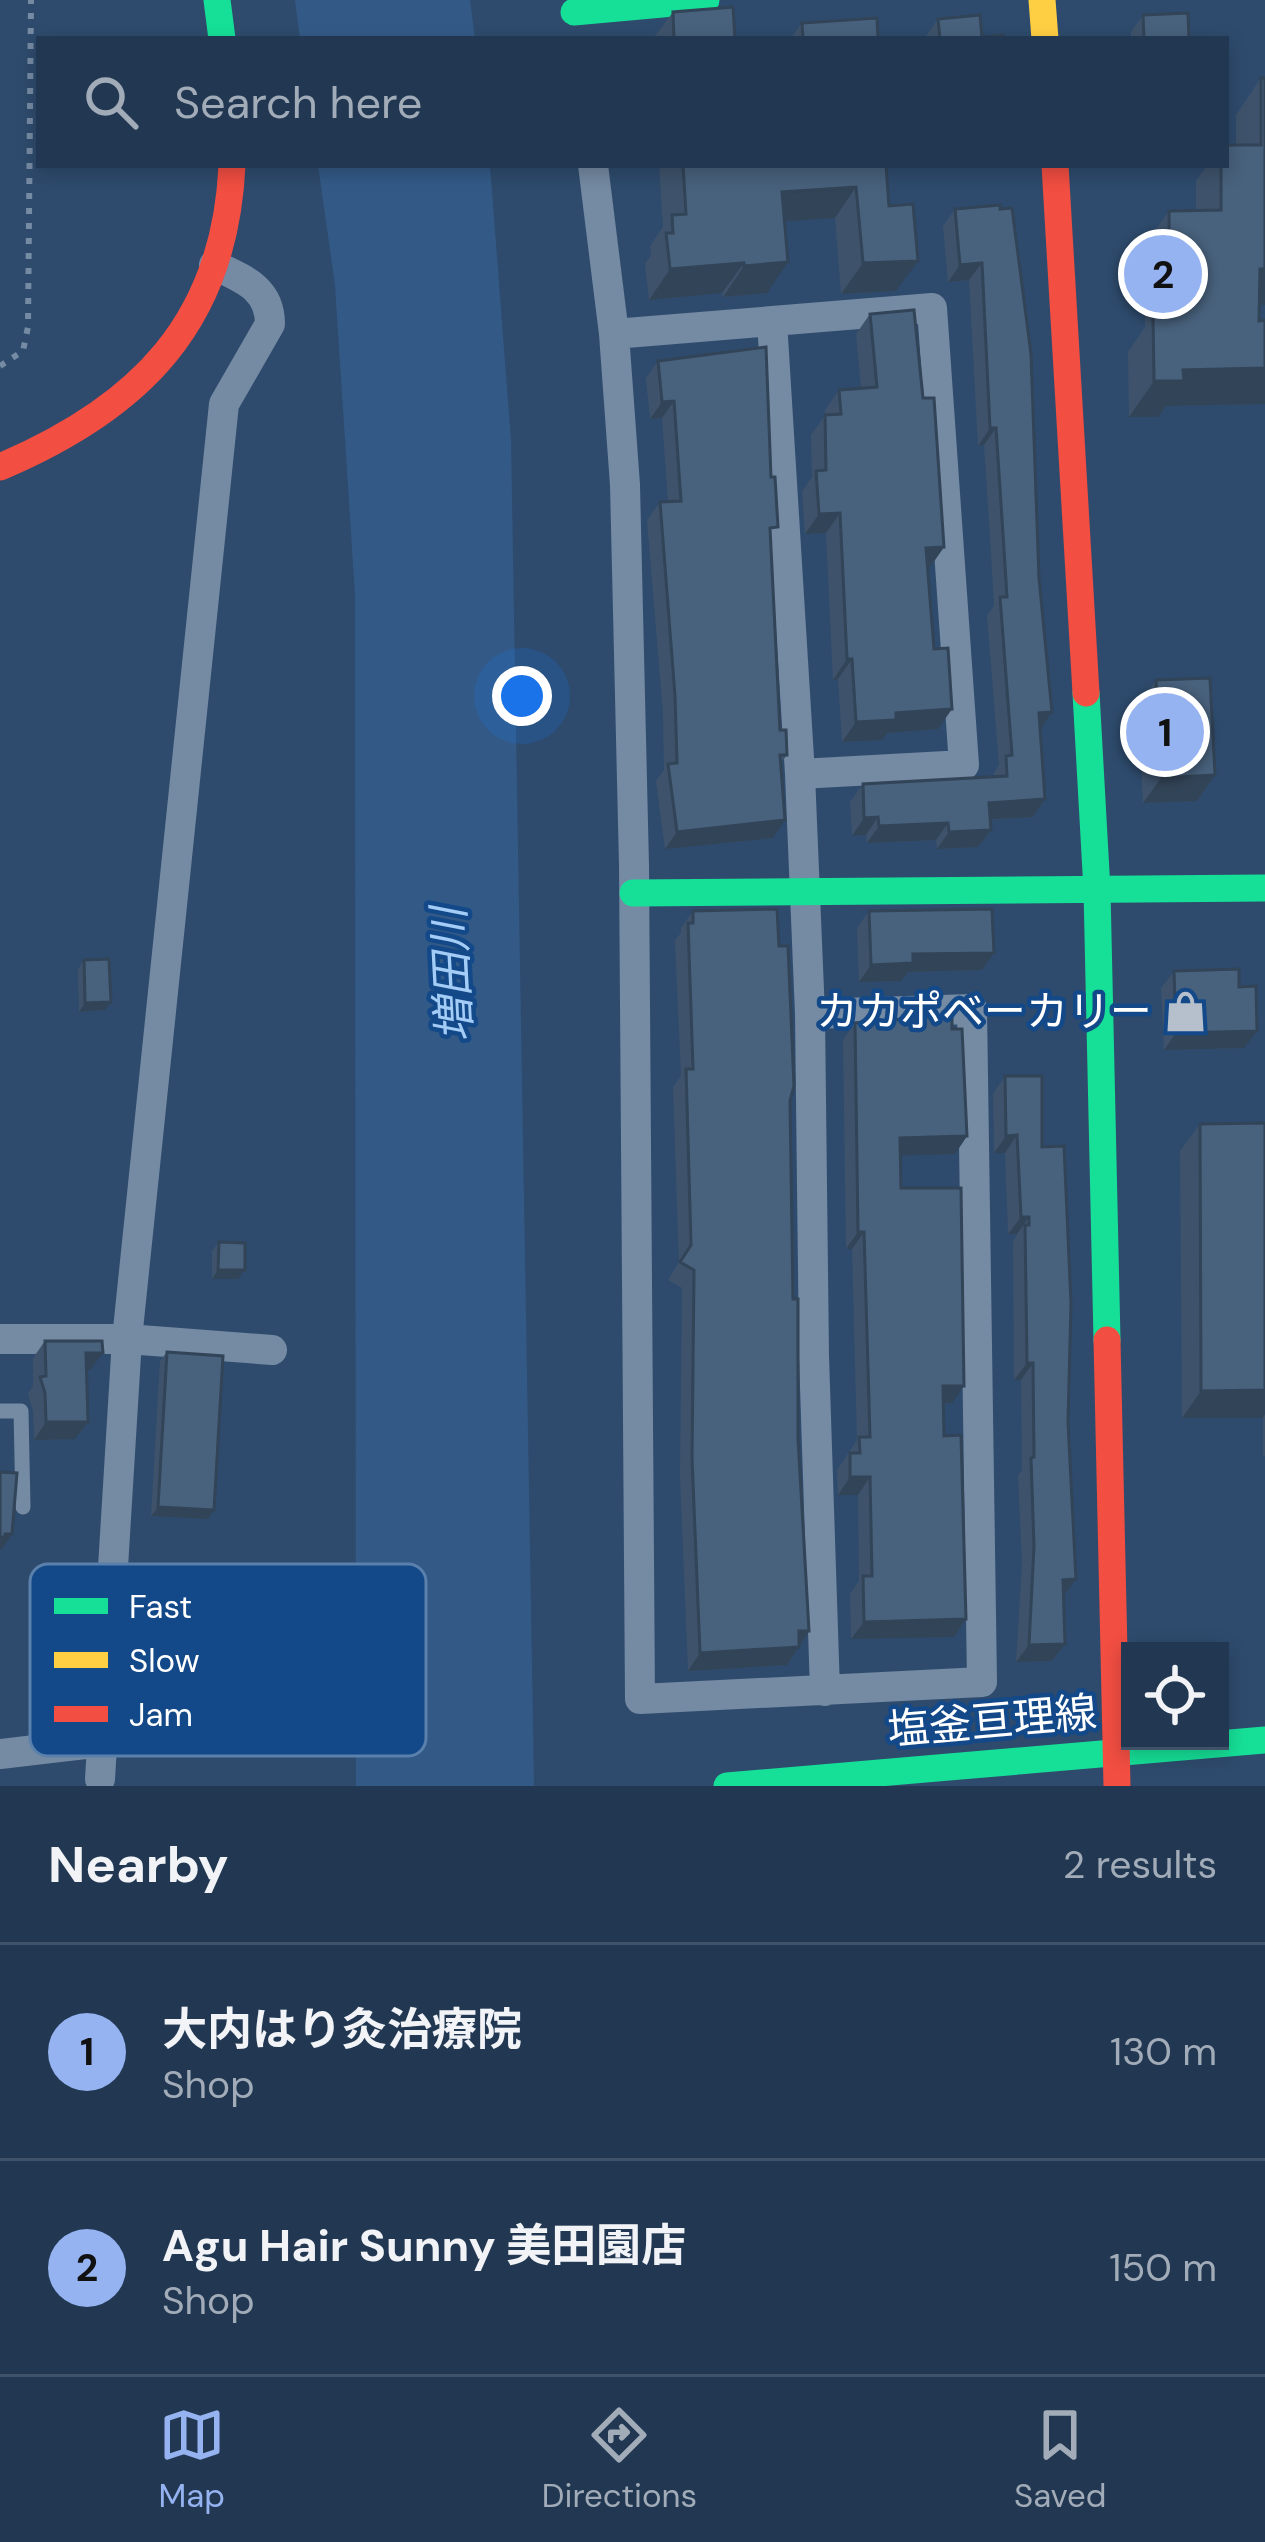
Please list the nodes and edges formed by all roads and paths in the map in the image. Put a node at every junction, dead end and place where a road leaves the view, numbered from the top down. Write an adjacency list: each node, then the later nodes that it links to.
1 (31, 0): 14 (path)
2 (217, 0): 6 (street)
3 (706, 0): 5 (street)
4 (1042, 0): 7 (street)
5 (575, 17)
6 (222, 36)
7 (1045, 36)
8 (232, 168): 11 (street)
9 (593, 168): 13 (street)
10 (1055, 168): 18 (street)
11 (214, 265): 15 (street); 22 (street)
12 (772, 321): 13 (street); 16 (street); 16 (street)
13 (614, 334): 19 (street)
14 (0, 366)
15 (0, 467)
16 (800, 774): 20 (street)
17 (1265, 888): 18 (street)
18 (1097, 890): 20 (street); 31 (street)
19 (634, 893): 20 (street); 28 (street)
20 (807, 893): 21 (street)
21 (810, 1014): 28 (street); 28 (street)
22 (128, 1339): 23 (street); 24 (street); 27 (street)
23 (0, 1340)
24 (272, 1351)
25 (0, 1411): 26 (lane)
26 (22, 1508)
27 (113, 1564)
28 (825, 1691)
29 (1265, 1740): 31 (street, 塩釜亘理線)
30 (30, 1750): 32 (street)
31 (1117, 1753): 35 (street, 塩釜亘理線); 36 (street)
32 (0, 1754)
33 (101, 1756): 34 (street)
34 (100, 1779)
35 (727, 1786)
36 (1117, 1786)

